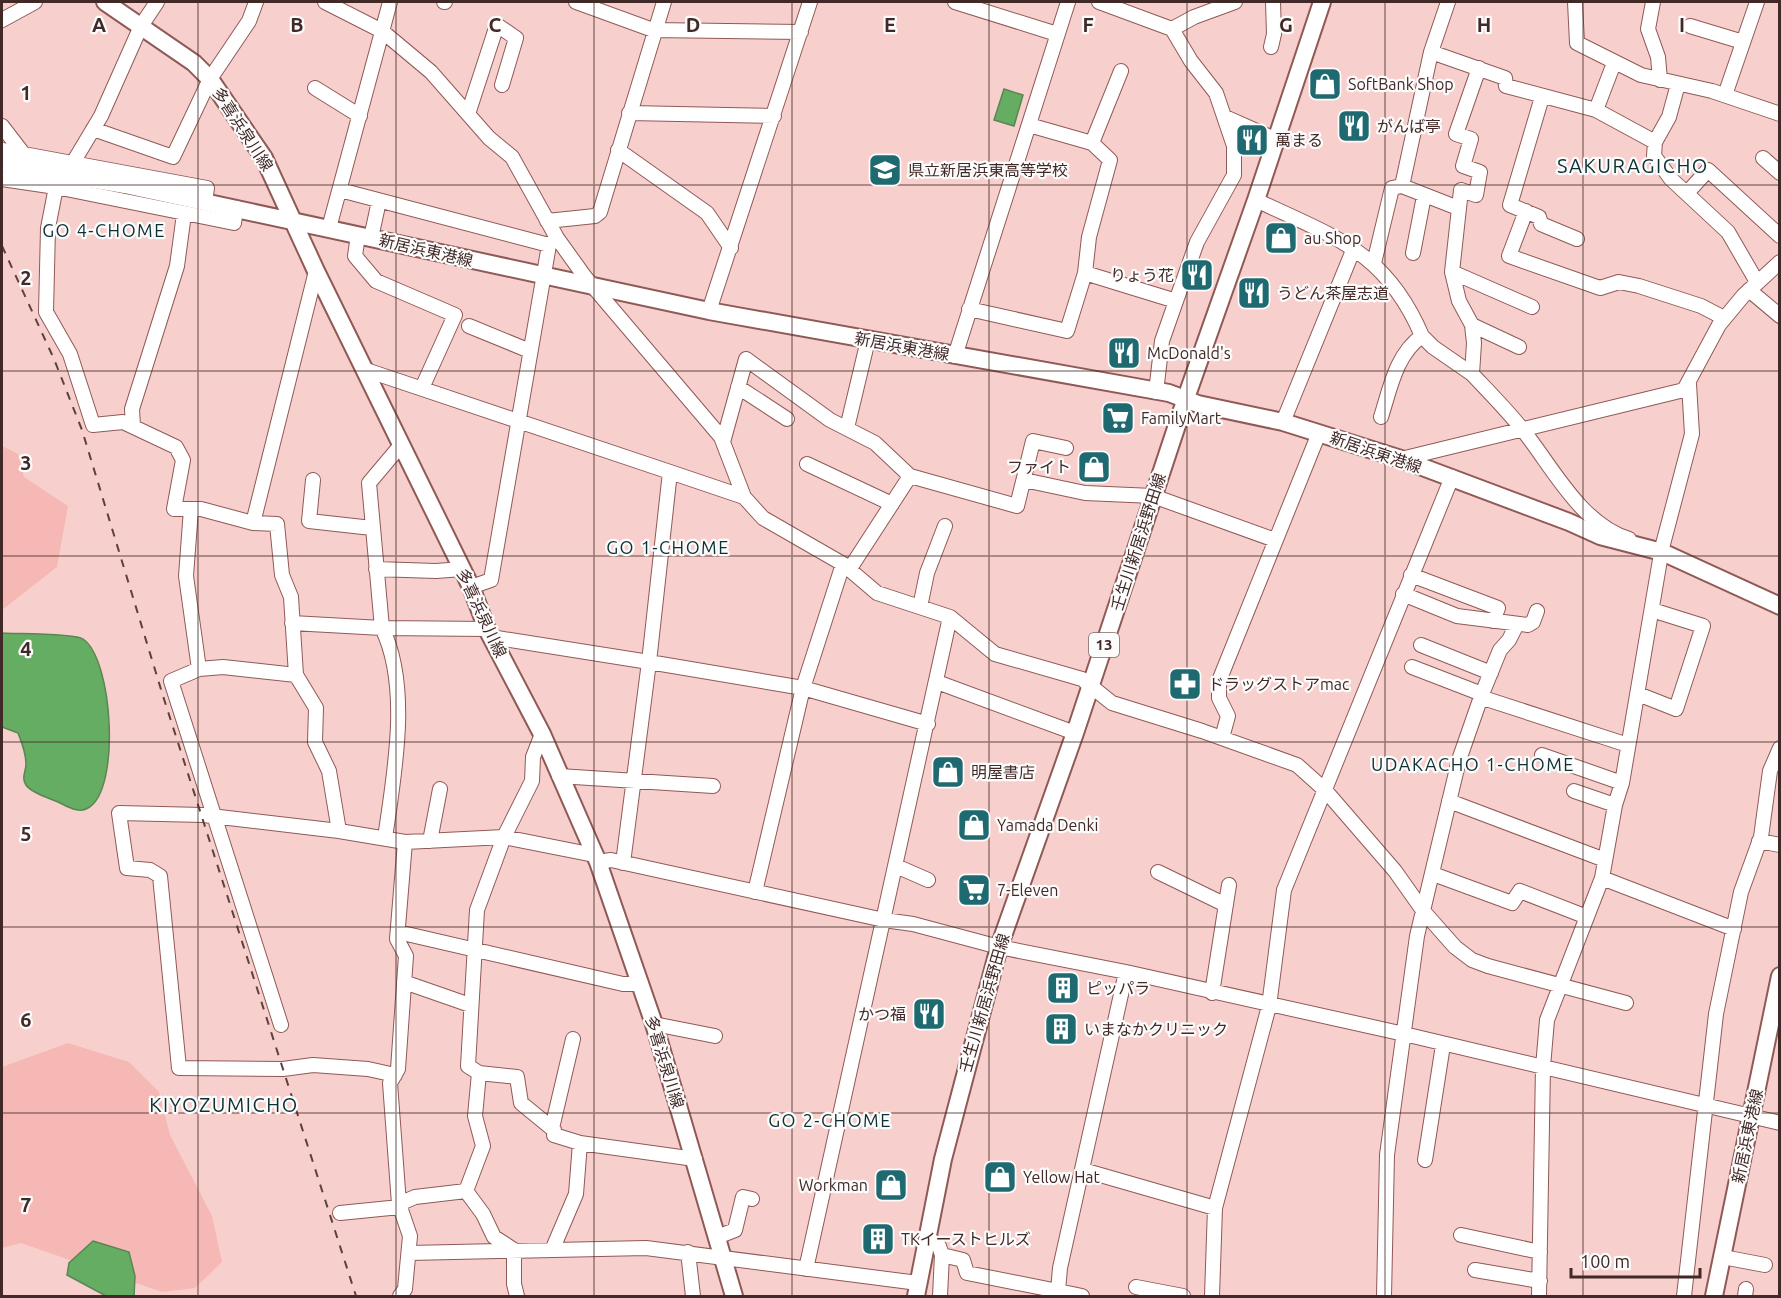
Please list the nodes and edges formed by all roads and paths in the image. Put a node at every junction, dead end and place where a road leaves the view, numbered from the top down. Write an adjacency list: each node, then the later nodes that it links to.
1 (35, 2): 20 (street)
2 (105, 2): 21 (main road, 多喜浜泉川線)
3 (157, 2): 21 (street)
4 (256, 2): 34 (street)
5 (325, 2): 25 (street)
6 (390, 2): 25 (street)
7 (576, 2): 24 (street)
8 (664, 2): 24 (street)
9 (810, 2): 26 (street)
10 (955, 2): 27 (street)
11 (1068, 2): 27 (street)
12 (1099, 2): 23 (street)
13 (1235, 2): 23 (street)
14 (1273, 2): 29 (street)
15 (1322, 2): 51 (main road, 壬生川新居浜野田線 / 13)
16 (1448, 2): 30 (street)
17 (1575, 2): 31 (street)
18 (1653, 2): 35 (street)
19 (1757, 2): 28 (street)
20 (2, 20)
21 (141, 26): 34 (main road, 多喜浜泉川線); 50 (street)
22 (1690, 26): 28 (street)
23 (1172, 29): 47 (street)
24 (653, 30): 26 (street); 42 (street)
25 (382, 31): 43 (street); 45 (street)
26 (801, 32): 46 (street)
27 (1057, 34): 48 (street)
28 (1743, 42): 39 (street)
29 (1271, 47)
30 (1431, 52): 32 (street); 62 (street)
31 (1614, 63): 35 (street); 41 (street)
32 (1479, 68): 40 (street); 71 (street)
33 (1121, 71): 53 (street)
34 (210, 79): 50 (street); 74 (main road, 多喜浜泉川線)
35 (1660, 80): 36 (street)
36 (1678, 84): 39 (street); 52 (street)
37 (502, 85): 43 (street)
38 (315, 87): 45 (street)
39 (1725, 95): 44 (street)
40 (1542, 97): 41 (street); 72 (street)
41 (1596, 110): 52 (street)
42 (629, 113): 46 (street); 55 (street)
43 (468, 114): 75 (street)
44 (1779, 114)
45 (360, 116): 64 (street)
46 (774, 116): 81 (street)
47 (1225, 117): 51 (street); 92 (street)
48 (1029, 125): 53 (street); 94 (street)
49 (2, 126): 56 (street)
50 (93, 129): 58 (street)
51 (1277, 140): 67 (main road, 壬生川新居浜野田線 / 13)
52 (1655, 142): 65 (street)
53 (1092, 143): 88 (street)
54 (2, 150): 56 (street)
55 (618, 150): 75 (street); 81 (street)
56 (22, 152): 58 (street)
57 (1763, 158): 60 (street)
58 (74, 161): 69 (street)
59 (2, 165): 69 (main road, 新居浜東港線)
60 (1779, 173)
61 (2, 179): 63 (street)
62 (1402, 186): 66 (street); 85 (street)
63 (56, 187): 73 (street); 116 (street)
64 (340, 190): 68 (street); 76 (street)
65 (1687, 193): 77 (street); 91 (street)
66 (1424, 196): 71 (street); 83 (street)
67 (1256, 200): 82 (street); 111 (main road, 壬生川新居浜野田線 / 13)
68 (379, 201): 78 (street); 80 (street)
69 (205, 202): 70 (main road, 新居浜東港線)
70 (236, 208): 73 (street); 74 (main road, 新居浜東港線)
71 (1458, 208): 87 (street)
72 (1526, 211): 79 (street); 97 (street)
73 (184, 214): 116 (street)
74 (293, 220): 76 (main road, 新居浜東港線); 86 (main road, 多喜浜泉川線)
75 (547, 221): 80 (street)
76 (329, 228): 78 (main road, 新居浜東港線)
77 (1779, 236)
78 (365, 237): 89 (main road, 新居浜東港線); 109 (street)
79 (1577, 239)
80 (553, 242): 89 (street); 90 (street)
81 (731, 248): 95 (street)
82 (1354, 248): 85 (street); 115 (street)
83 (1413, 252)
84 (1779, 262): 91 (street)
85 (1374, 263): 100 (street)
86 (316, 271): 105 (main road, 多喜浜泉川線); 134 (street)
87 (1452, 272): 93 (street); 99 (street)
88 (1085, 273): 92 (street); 94 (street)
89 (544, 277): 90 (main road, 新居浜東港線); 103 (street)
90 (592, 284): 95 (main road, 新居浜東港線); 120 (street)
91 (1753, 286): 96 (street); 97 (street)
92 (1176, 301): 110 (street)
93 (1532, 307)
94 (969, 309): 104 (street)
95 (710, 311): 101 (main road, 新居浜東港線)
96 (1779, 316)
97 (1724, 318): 107 (street)
98 (469, 326): 103 (street)
99 (1472, 326): 102 (street); 106 (street)
100 (1422, 336): 106 (street); 112 (street)
101 (868, 340): 104 (main road, 新居浜東港線); 117 (street)
102 (1519, 347)
103 (530, 351): 114 (street)
104 (955, 356): 110 (main road, 新居浜東港線)
105 (366, 370): 109 (street); 121 (main road, 多喜浜泉川線)
106 (1472, 374): 118 (street)
107 (1689, 384): 118 (street); 138 (street)
108 (738, 387): 113 (street); 117 (street); 120 (street)
109 (422, 388): 114 (street)
110 (1156, 392): 111 (main road, 新居浜東港線)
111 (1186, 398): 115 (main road, 新居浜東港線); 130 (main road, 壬生川新居浜野田線 / 13)
112 (1381, 417)
113 (787, 419)
114 (518, 420): 125 (street); 143 (street)
115 (1283, 422): 119 (main road, 新居浜東港線)
116 (133, 426): 133 (street)
117 (847, 428): 126 (street)
118 (1522, 429): 123 (street); 138 (street)
119 (1319, 434): 123 (main road, 新居浜東港線); 137 (street)
120 (723, 442): 131 (street)
121 (401, 445): 136 (street); 141 (main road, 多喜浜泉川線)
122 (1066, 448): 129 (street)
123 (1401, 459): 127 (main road, 新居浜東港線)
124 (807, 464): 132 (street)
125 (670, 472): 131 (street); 156 (street)
126 (910, 476): 129 (street); 132 (street)
127 (1452, 477): 138 (main road, 新居浜東港線); 142 (street)
128 (313, 480): 136 (street)
129 (1024, 480): 130 (street)
130 (1153, 496): 137 (street); 162 (main road, 壬生川新居浜野田線 / 13)
131 (744, 497): 139 (street)
132 (891, 504): 139 (street)
133 (190, 509): 134 (street); 158 (street)
134 (253, 523): 151 (street)
135 (945, 526): 146 (street)
136 (372, 528): 140 (street)
137 (1275, 540): 169 (street)
138 (1662, 550): 145 (main road, 新居浜東港線); 147 (street)
139 (846, 567): 146 (street); 163 (street)
140 (376, 569): 141 (street); 153 (street)
141 (462, 569): 143 (main road, 多喜浜泉川線)
142 (1411, 575): 144 (street); 150 (street)
143 (471, 587): 154 (main road, 多喜浜泉川線)
144 (1403, 594): 150 (street); 178 (street)
145 (1779, 606)
146 (920, 607): 149 (street)
147 (1652, 610): 164 (street); 164 (street)
148 (1537, 611): 152 (street)
149 (950, 617): 161 (street); 162 (street)
150 (1493, 621): 152 (street)
151 (292, 623): 153 (street); 160 (street)
152 (1517, 624): 159 (street)
153 (382, 628): 154 (street); 185 (street)
154 (489, 633): 156 (street); 168 (main road, 多喜浜泉川線)
155 (1421, 645): 159 (street)
156 (649, 662): 163 (street); 174 (street)
157 (1412, 667): 165 (street)
158 (199, 669): 160 (street); 182 (street)
159 (1491, 673): 165 (street)
160 (296, 675): 183 (street)
161 (937, 682): 166 (street); 167 (street)
162 (1091, 684): 167 (main road, 壬生川新居浜野田線 / 13); 169 (street)
163 (803, 688): 166 (street); 199 (street)
164 (1638, 694): 170 (street)
165 (1481, 695): 170 (street); 180 (street)
166 (928, 724): 193 (street)
167 (1075, 733): 206 (main road, 壬生川新居浜野田線 / 13)
168 (542, 734): 173 (main road, 多喜浜泉川線); 184 (street)
169 (1222, 738): 178 (street)
170 (1628, 745): 175 (street)
171 (1779, 747): 187 (street)
172 (1542, 755): 175 (street)
173 (559, 776): 174 (street); 190 (main road, 多喜浜泉川線)
174 (633, 781): 176 (street); 192 (street)
175 (1622, 783): 181 (street)
176 (713, 786)
177 (440, 789): 186 (street)
178 (1325, 790): 201 (street); 216 (street)
179 (1574, 791): 181 (street)
180 (1449, 801): 191 (street); 195 (street)
181 (1615, 805): 191 (street)
182 (215, 817): 183 (street); 218 (street); 225 (street)
183 (339, 831): 185 (street)
184 (504, 837): 186 (street); 190 (street); 207 (street)
185 (385, 838): 188 (street)
186 (430, 841): 188 (street)
187 (1759, 841): 189 (street); 204 (street)
188 (405, 842): 205 (street)
189 (1779, 845)
190 (596, 858): 192 (street); 211 (main road, 多喜浜泉川線)
191 (1605, 860): 196 (street)
192 (623, 863): 199 (street)
193 (896, 866): 197 (street); 203 (street)
194 (1158, 872): 200 (street)
195 (1433, 874): 201 (street); 202 (street)
196 (1602, 878): 202 (street); 204 (street)
197 (928, 880)
198 (1229, 885): 200 (street)
199 (755, 892): 203 (street)
200 (1226, 905): 213 (street)
201 (1424, 912): 212 (street); 219 (street)
202 (1587, 917): 212 (street)
203 (884, 921): 206 (street); 251 (street)
204 (1734, 929): 226 (street)
205 (398, 932): 207 (street); 210 (street)
206 (999, 947): 208 (street); 241 (main road, 壬生川新居浜野田線 / 13)
207 (475, 949): 211 (street); 215 (street)
208 (1126, 972): 213 (street); 233 (street)
209 (1779, 976): 227 (main road, 新居浜東港線)
210 (404, 982): 215 (street); 225 (street)
211 (641, 984): 217 (main road, 多喜浜泉川線)
212 (1560, 986): 214 (street); 223 (street)
213 (1212, 993): 216 (street)
214 (1626, 1003)
215 (470, 1005): 224 (street)
216 (1269, 1006): 219 (street); 237 (street)
217 (654, 1024): 220 (street); 231 (main road, 多喜浜泉川線)
218 (280, 1025)
219 (1404, 1034): 222 (street); 265 (street)
220 (715, 1036)
221 (573, 1039): 229 (street)
222 (1443, 1045): 223 (street); 232 (street)
223 (1543, 1067): 226 (street); 245 (street)
224 (479, 1073): 229 (street); 234 (street)
225 (395, 1075): 236 (street)
226 (1705, 1105): 227 (street); 267 (street)
227 (1751, 1117): 228 (street); 249 (main road, 新居浜東港線)
228 (1779, 1123)
229 (552, 1128): 230 (street)
230 (580, 1143): 231 (street); 242 (street)
231 (695, 1159): 240 (main road, 多喜浜泉川線)
232 (1425, 1160)
233 (1083, 1170): 237 (street); 256 (street)
234 (466, 1191): 236 (street); 243 (street)
235 (752, 1198): 240 (street)
236 (400, 1205): 238 (street); 246 (street)
237 (1215, 1208): 264 (street)
238 (340, 1213)
239 (1461, 1235): 245 (street)
240 (717, 1237): 248 (main road, 多喜浜泉川線)
241 (927, 1238): 247 (street); 255 (main road, 壬生川新居浜野田線 / 13)
242 (553, 1248): 243 (street); 244 (street)
243 (514, 1250): 246 (street); 258 (street)
244 (688, 1252): 248 (street); 259 (street)
245 (1540, 1252): 253 (street)
246 (410, 1253): 257 (street)
247 (942, 1256): 256 (street); 261 (street)
248 (723, 1257): 251 (street); 260 (main road, 多喜浜泉川線)
249 (1723, 1257): 250 (street); 268 (main road, 新居浜東港線)
250 (1765, 1266)
251 (806, 1269): 255 (street)
252 (1475, 1270): 253 (street)
253 (1540, 1281): 266 (street)
254 (1136, 1287): 263 (street)
255 (917, 1289)
256 (1058, 1294): 262 (street)
257 (400, 1296)
258 (517, 1296)
259 (693, 1296)
260 (734, 1296)
261 (940, 1296)
262 (1082, 1296)
263 (1183, 1296)
264 (1212, 1296)
265 (1384, 1296)
266 (1539, 1296)
267 (1684, 1296)
268 (1714, 1296)

